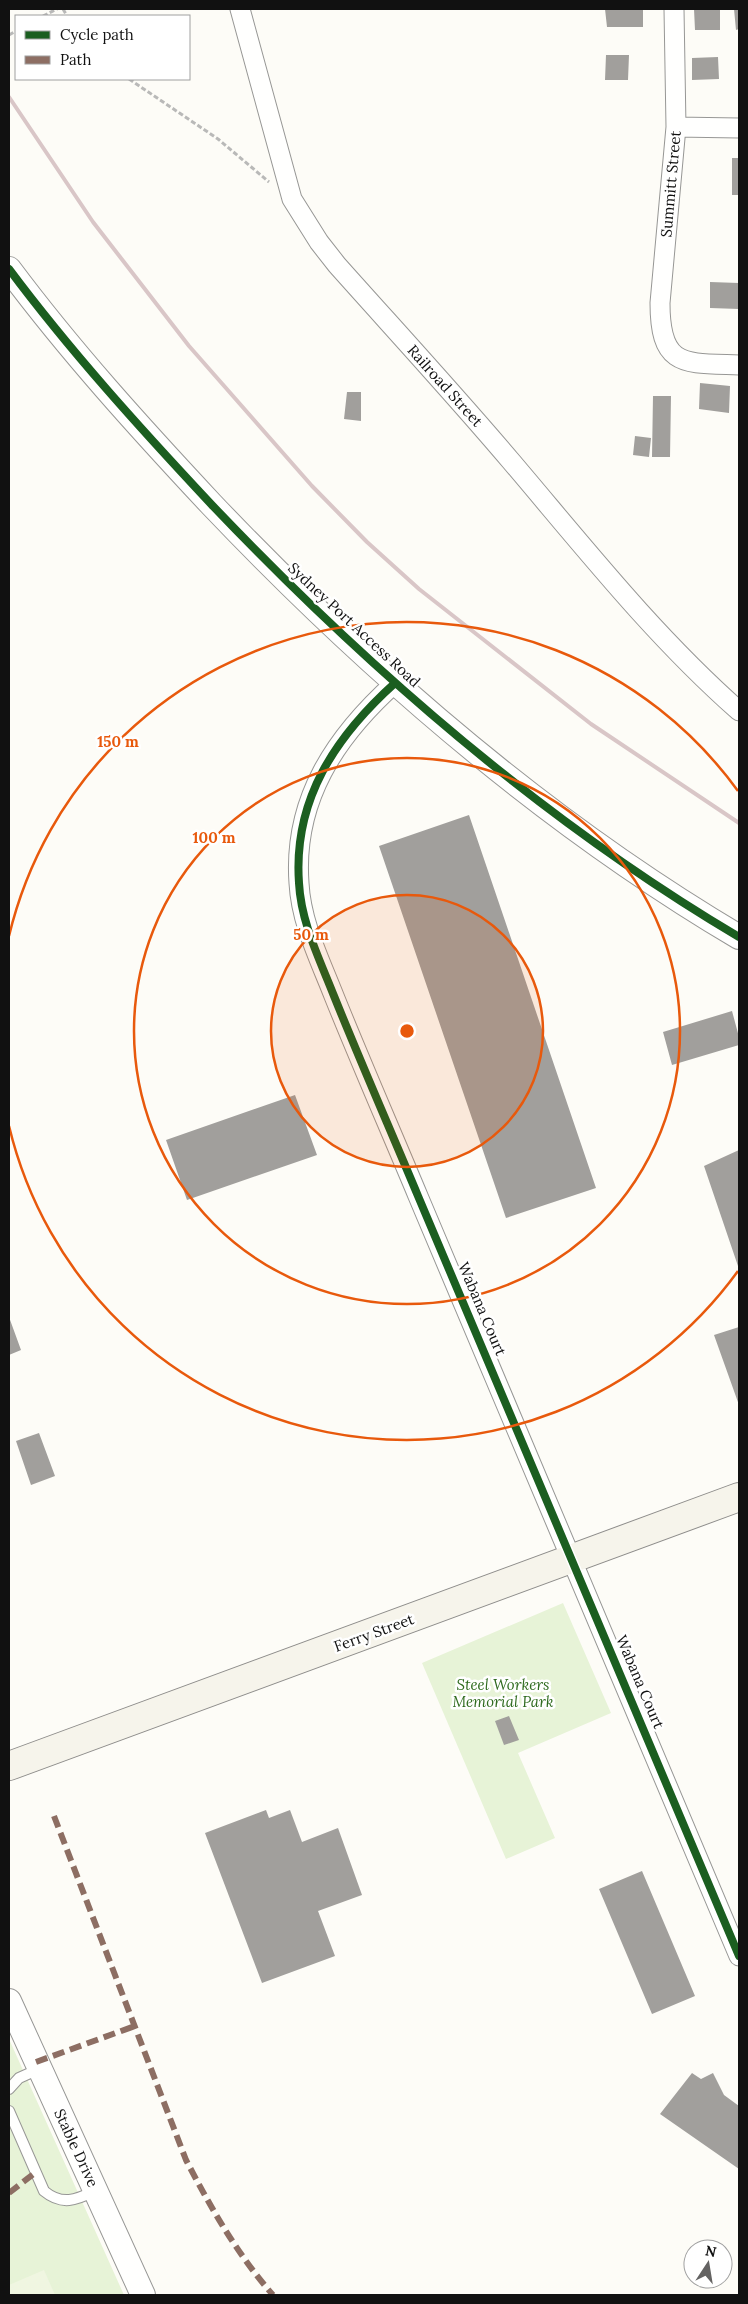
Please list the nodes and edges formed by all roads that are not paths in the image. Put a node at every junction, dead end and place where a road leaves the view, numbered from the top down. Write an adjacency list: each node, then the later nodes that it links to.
1 (240, 9): 8 (street, Railroad Street)
2 (674, 9): 3 (street, Summitt Street)
3 (676, 127): 4 (street); 6 (street, Summitt Street)
4 (739, 128)
5 (9, 269): 7 (street, Sydney Port Access Road)
6 (739, 364)
7 (395, 683): 9 (street, Sydney Port Access Road); 11 (street, Wabana Court)
8 (739, 711)
9 (739, 937)
10 (739, 1496): 11 (main road, Ferry Street)
11 (574, 1559): 12 (main road, Ferry Street); 13 (street, Wabana Court)
12 (9, 1766)
13 (739, 1956)
14 (9, 2001): 15 (street, Stable Drive)
15 (39, 2069): 16 (lane); 18 (street, Stable Drive)
16 (9, 2089)
17 (9, 2111): 18 (lane)
18 (95, 2191): 19 (street, Stable Drive)
19 (143, 2295)

